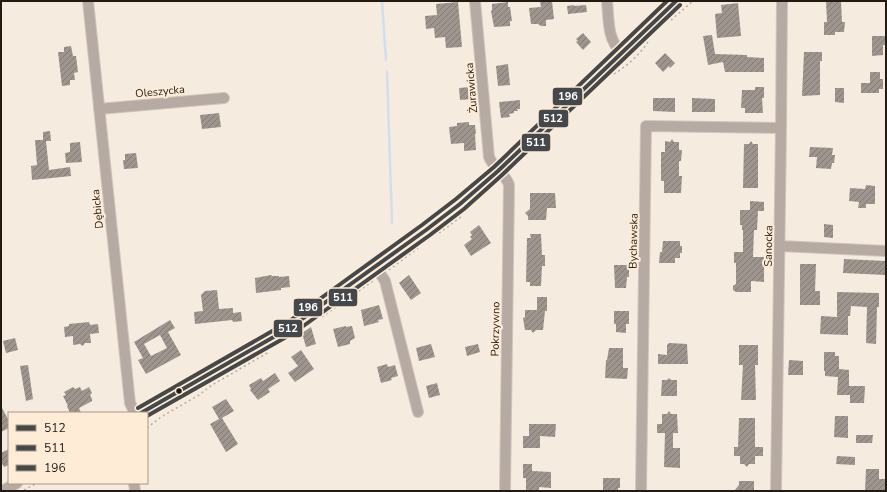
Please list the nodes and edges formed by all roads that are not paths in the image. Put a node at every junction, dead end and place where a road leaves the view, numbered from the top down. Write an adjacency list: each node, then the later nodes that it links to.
1 (88, 1): 8 (street, Dębicka)
2 (475, 1): 10 (street, Żurawicka)
3 (607, 1): 6 (street)
4 (676, 1): 6 (street)
5 (782, 1): 9 (street, Sanocka)
6 (621, 53): 10 (street)
7 (224, 98): 8 (street, Oleszycka)
8 (99, 109): 14 (street, Dębicka)
9 (782, 128): 11 (street, Sanocka); 20 (street, Bychawska)
10 (498, 170): 13 (street); 19 (street, Pokrzywno)
11 (780, 246): 12 (street); 21 (street, Sanocka)
12 (886, 251)
13 (376, 267): 15 (street); 16 (street)
14 (134, 412)
15 (143, 412)
16 (418, 412)
17 (15, 484): 18 (street)
18 (2, 491)
19 (505, 491)
20 (641, 491)
21 (776, 491)

